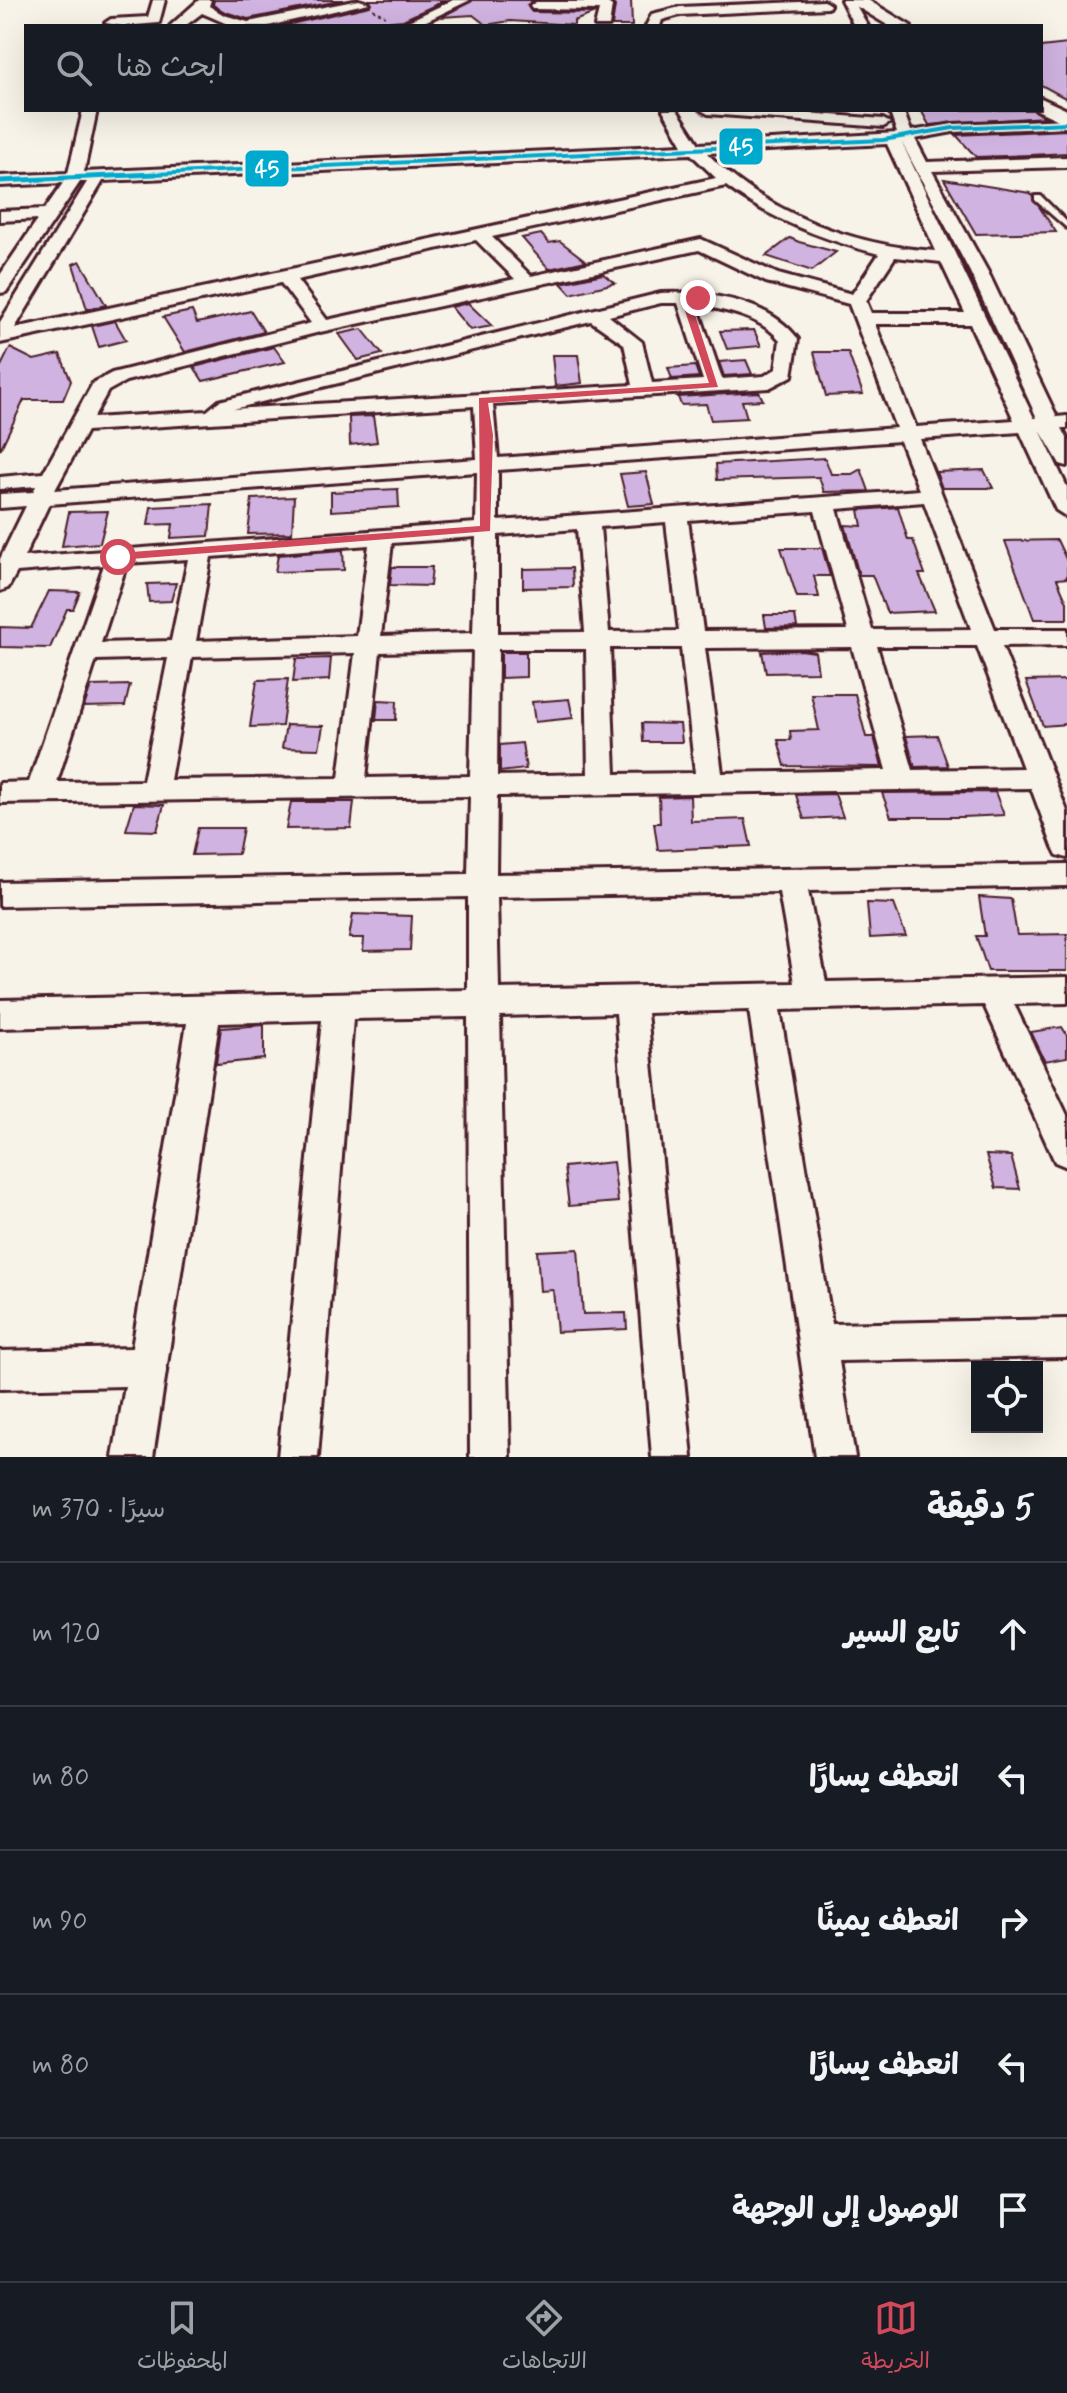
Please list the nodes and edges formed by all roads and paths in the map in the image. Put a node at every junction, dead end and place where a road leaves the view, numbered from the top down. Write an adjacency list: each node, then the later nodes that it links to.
1 (159, 0): 12 (street)
2 (464, 0): 18 (street)
3 (847, 0): 22 (street)
4 (855, 0): 23 (street)
5 (363, 3): 17 (street)
6 (533, 3): 7 (street); 14 (street)
7 (584, 3): 19 (street)
8 (203, 4): 12 (street); 15 (street); 16 (street)
9 (824, 5): 11 (street)
10 (681, 7): 11 (street); 20 (street)
11 (737, 10): 21 (street)
12 (156, 15): 13 (street)
13 (112, 20)
14 (541, 23)
15 (179, 24)
16 (240, 24)
17 (253, 24)
18 (412, 24)
19 (603, 24)
20 (654, 24)
21 (734, 24)
22 (860, 24)
23 (898, 24)
24 (1043, 105): 28 (street)
25 (90, 112): 34 (street)
26 (671, 112): 30 (street)
27 (726, 112): 29 (street)
28 (1067, 121): 29 (street)
29 (895, 131): 30 (street); 32 (street); 46 (street)
30 (698, 152): 33 (street); 35 (street)
31 (1067, 162): 32 (street)
32 (921, 167): 42 (street)
33 (99, 175): 34 (street); 57 (street)
34 (75, 177): 36 (street); 38 (street)
35 (730, 180): 41 (street); 43 (street)
36 (0, 181)
37 (1038, 198): 40 (lane)
38 (50, 214): 39 (street); 44 (street)
39 (0, 216)
40 (1067, 226)
41 (480, 235): 48 (street); 49 (street)
42 (965, 245): 46 (street); 47 (street)
43 (890, 251): 46 (street); 52 (street)
44 (26, 252): 45 (street); 50 (street)
45 (0, 254)
46 (948, 258): 47 (street); 54 (street)
47 (979, 272): 64 (street)
48 (286, 277): 56 (street); 57 (street)
49 (528, 282): 52 (street); 56 (street)
50 (0, 288)
51 (685, 296): 53 (street); 58 (street); 58 (street)
52 (857, 301): 55 (street)
53 (595, 315): 59 (street); 62 (street)
54 (976, 318): 55 (street); 63 (street)
55 (864, 319): 66 (street)
56 (323, 327): 65 (street)
57 (1, 336)
58 (714, 385): 59 (street)
59 (644, 390): 60 (street)
60 (483, 401): 62 (street); 67 (street)
61 (1067, 408): 64 (street)
62 (212, 417): 65 (street)
63 (1023, 419): 64 (street); 66 (street); 74 (street)
64 (1053, 419): 68 (street)
65 (79, 425): 70 (street)
66 (907, 427): 67 (street); 71 (street)
67 (487, 457): 70 (street); 77 (street)
68 (1067, 460)
69 (0, 483): 70 (street)
70 (47, 488): 72 (street); 81 (street)
71 (934, 495): 73 (street); 83 (street)
72 (0, 501)
73 (824, 503): 75 (street); 82 (street)
74 (1067, 510)
75 (676, 515): 76 (street); 85 (street)
76 (588, 521): 77 (street); 87 (street)
77 (486, 529): 78 (street); 86 (street)
78 (381, 537): 79 (street); 88 (street)
79 (201, 550): 80 (street); 89 (street)
80 (118, 557): 81 (street); 90 (street)
81 (5, 574)
82 (861, 637): 83 (street); 85 (street); 92 (street)
83 (987, 637): 84 (street); 91 (street)
84 (1067, 637)
85 (693, 639): 87 (street); 93 (street)
86 (485, 641): 87 (street); 88 (street); 95 (street)
87 (598, 641): 94 (street)
88 (368, 644): 89 (street); 96 (street)
89 (182, 650): 90 (street); 98 (street)
90 (86, 652): 97 (street)
91 (1041, 778): 92 (street); 100 (street)
92 (902, 780): 93 (street)
93 (710, 784): 94 (street)
94 (602, 786): 95 (street)
95 (485, 787): 96 (street); 103 (street)
96 (351, 789): 98 (street)
97 (40, 791): 98 (street); 99 (street)
98 (154, 792)
99 (0, 793)
100 (1067, 847)
101 (1067, 875): 102 (street)
102 (791, 879): 103 (street); 107 (street)
103 (482, 884): 104 (street); 110 (street)
104 (0, 894)
105 (1067, 990): 106 (street)
106 (993, 992): 107 (street); 114 (street)
107 (813, 995): 108 (street)
108 (762, 997): 109 (street); 116 (street)
109 (630, 999): 110 (street); 122 (street)
110 (483, 1002): 111 (street); 121 (street)
111 (339, 1005): 112 (street); 120 (street)
112 (205, 1009): 113 (street); 117 (street)
113 (0, 1014)
114 (1067, 1151)
115 (1067, 1338): 116 (street)
116 (817, 1343): 123 (street)
117 (148, 1366): 118 (street); 119 (street)
118 (0, 1370)
119 (133, 1457)
120 (298, 1457)
121 (490, 1457)
122 (672, 1457)
123 (835, 1457)

